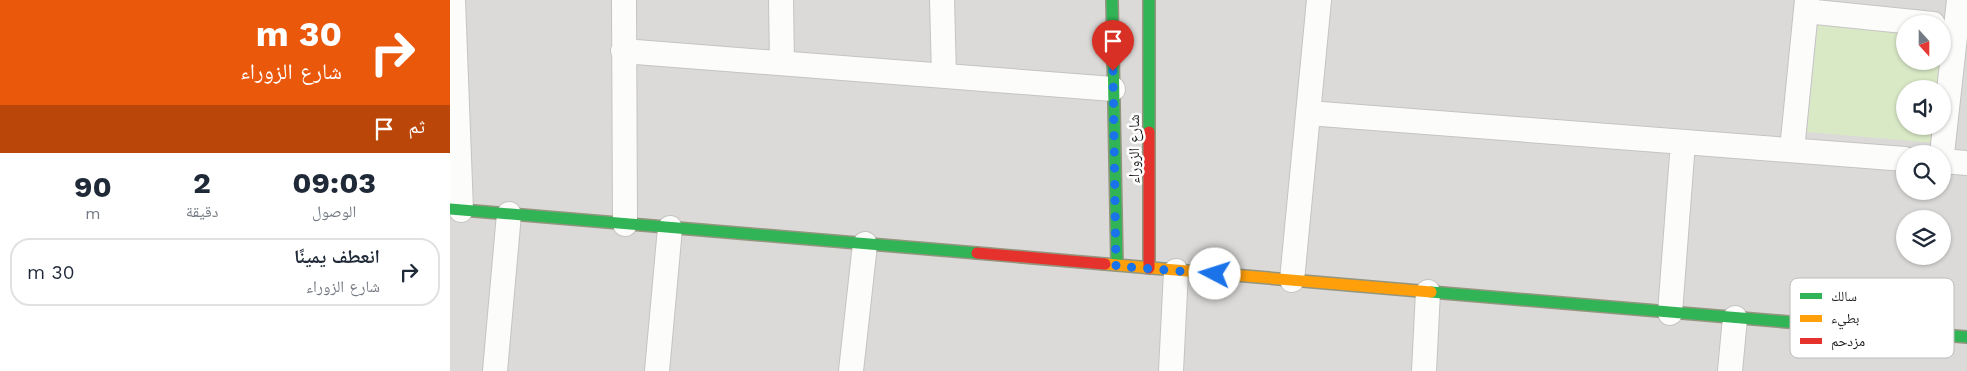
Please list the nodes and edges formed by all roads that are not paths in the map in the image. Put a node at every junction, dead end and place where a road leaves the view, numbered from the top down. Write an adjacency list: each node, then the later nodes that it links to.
1 (453, 0): 12 (street)
2 (624, 0): 13 (street)
3 (781, 0): 14 (street)
4 (942, 0): 16 (street)
5 (1112, 0): 17 (street, شارع الزوراء)
6 (1149, 0): 31 (street, شارع الزوراء)
7 (1319, 0): 18 (street)
8 (1959, 0): 10 (street)
9 (1807, 5): 11 (street); 21 (street)
10 (1950, 15)
11 (1896, 18)
12 (452, 28): 25 (street)
13 (623, 51): 14 (street); 27 (street)
14 (782, 63): 16 (street)
15 (1943, 70): 20 (street)
16 (944, 76): 17 (street)
17 (1113, 89): 30 (street, شارع الزوراء)
18 (1308, 114): 19 (street); 33 (street)
19 (1683, 142): 21 (street); 35 (street)
20 (1942, 145)
21 (1792, 150): 22 (street)
22 (1896, 158)
23 (1951, 162): 24 (street)
24 (1967, 163)
25 (455, 209): 26 (street)
26 (509, 214): 27 (street); 40 (street)
27 (625, 224): 28 (street)
28 (670, 228): 29 (street); 41 (street)
29 (865, 244): 30 (street); 42 (street)
30 (1116, 266): 31 (street)
31 (1149, 268): 32 (street)
32 (1176, 271): 33 (street); 43 (street)
33 (1292, 280): 34 (street)
34 (1428, 292): 35 (street); 44 (street)
35 (1670, 313): 36 (street)
36 (1735, 318): 37 (street); 45 (street)
37 (1790, 323)
38 (1954, 337): 39 (street)
39 (1967, 338)
40 (495, 371)
41 (657, 371)
42 (851, 371)
43 (1171, 371)
44 (1424, 371)
45 (1730, 371)

